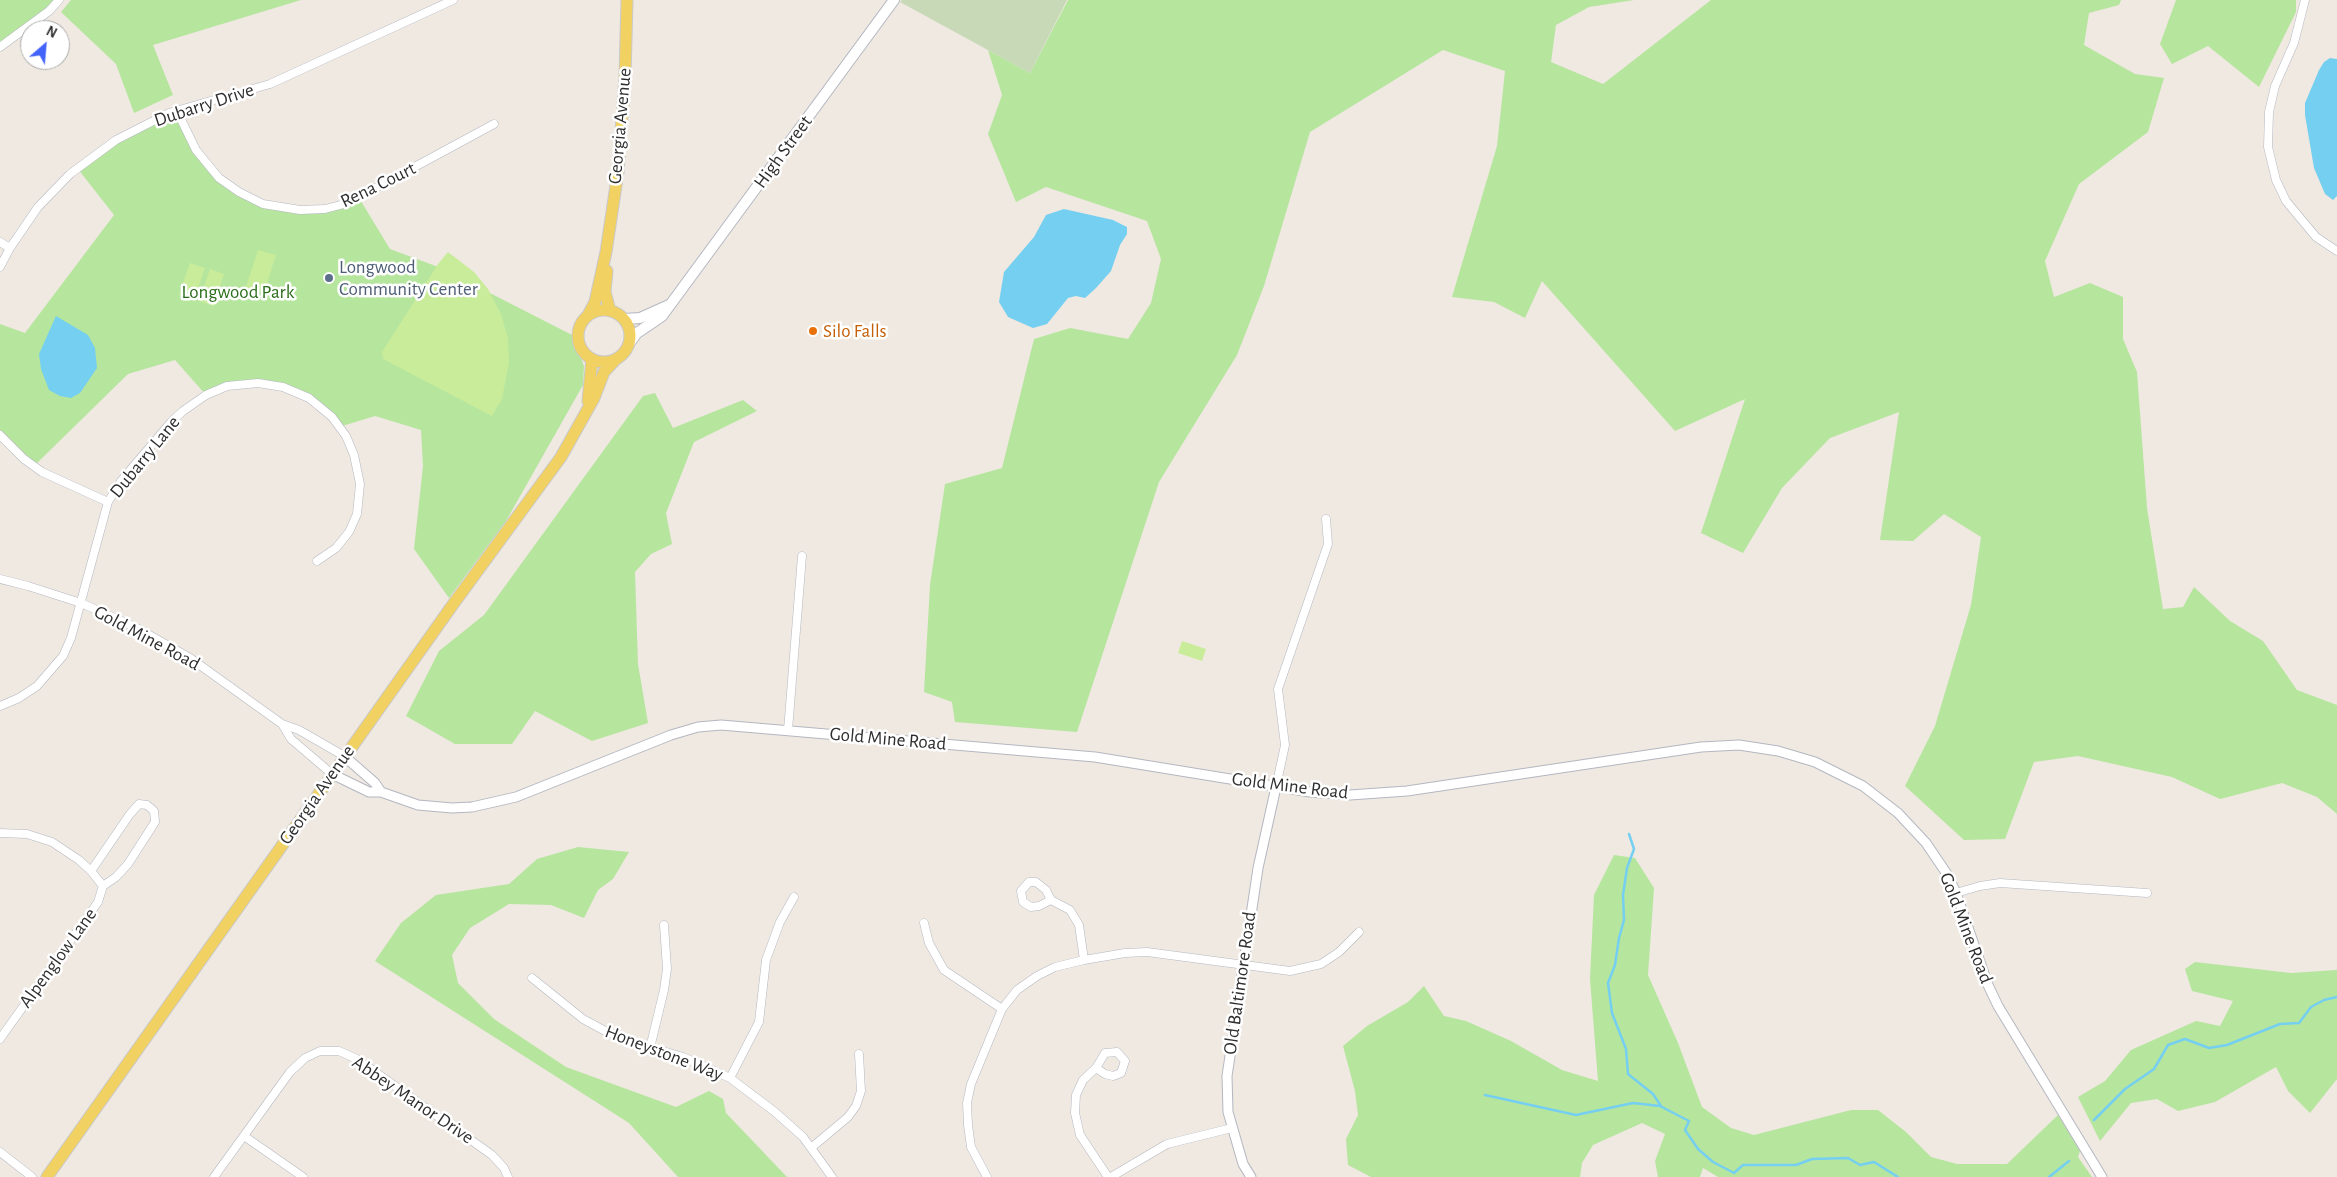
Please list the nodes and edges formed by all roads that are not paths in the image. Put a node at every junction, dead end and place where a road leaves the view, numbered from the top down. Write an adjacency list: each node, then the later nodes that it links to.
1 (59, 0): 6 (street)
2 (453, 0): 7 (street, Dubarry Drive)
3 (627, 0): 12 (main road, Georgia Avenue)
4 (894, 0): 14 (main road, High Street)
5 (2305, 0): 11 (street)
6 (0, 47)
7 (177, 110): 8 (street, Rena Court); 10 (street, Dubarry Drive)
8 (494, 124)
9 (0, 242): 10 (street)
10 (10, 248): 13 (street, Dubarry Drive)
11 (2337, 251)
12 (606, 252): 15 (main road, Georgia Avenue); 16 (main road, Georgia Avenue)
13 (0, 267)
14 (672, 303): 17 (main road, High Street); 18 (main road, High Street)
15 (610, 311): 16 (main road); 17 (main road)
16 (588, 315): 19 (main road)
17 (624, 319): 18 (main road)
18 (628, 345): 20 (main road)
19 (592, 359): 20 (main road); 21 (main road, Georgia Avenue)
20 (616, 359): 21 (main road, Georgia Avenue)
21 (586, 412): 32 (main road, Georgia Avenue)
22 (0, 435): 23 (street)
23 (108, 502): 26 (street, Dubarry Lane); 28 (street, Dubarry Lane)
24 (1326, 519): 34 (street)
25 (802, 556): 31 (street)
26 (317, 561)
27 (0, 579): 28 (street, Gold Mine Road)
28 (80, 603): 29 (street, Dubarry Lane); 30 (street, Gold Mine Road)
29 (0, 706)
30 (282, 724): 32 (street, Gold Mine Road); 33 (street, Gold Mine Road)
31 (788, 730): 34 (street, Gold Mine Road); 35 (street, Gold Mine Road)
32 (344, 756): 33 (main road, Georgia Avenue); 35 (street, Gold Mine Road)
33 (332, 774): 35 (street, Gold Mine Road); 60 (main road, Georgia Avenue)
34 (1276, 787): 39 (street, Gold Mine Road); 47 (street, Old Baltimore Road)
35 (381, 792)
36 (0, 833): 37 (street)
37 (91, 871): 38 (street); 38 (street, Alpenglow Lane)
38 (103, 886): 50 (street, Alpenglow Lane)
39 (1956, 893): 40 (street); 68 (street, Gold Mine Road)
40 (2147, 893)
41 (794, 897): 54 (street)
42 (1051, 900): 46 (street)
43 (924, 923): 49 (street)
44 (664, 925): 51 (street)
45 (1359, 932): 47 (street)
46 (1084, 960): 47 (street); 49 (street)
47 (1243, 965): 55 (street, Old Baltimore Road)
48 (532, 978): 51 (street, Honeystone Way)
49 (1002, 1009): 65 (street)
50 (0, 1039)
51 (650, 1048): 54 (street, Honeystone Way)
52 (859, 1054): 57 (street)
53 (1096, 1068): 66 (street)
54 (730, 1078): 57 (street, Honeystone Way)
55 (1232, 1128): 66 (street); 67 (street, Old Baltimore Road)
56 (244, 1136): 61 (street, Abbey Manor Drive); 62 (street); 63 (street, Abbey Manor Drive)
57 (811, 1148): 64 (street, Honeystone Way)
58 (0, 1152): 59 (street)
59 (32, 1177)
60 (47, 1177)
61 (214, 1177)
62 (303, 1177)
63 (508, 1177)
64 (832, 1177)
65 (987, 1177)
66 (1110, 1177)
67 (1251, 1177)
68 (2102, 1177)

